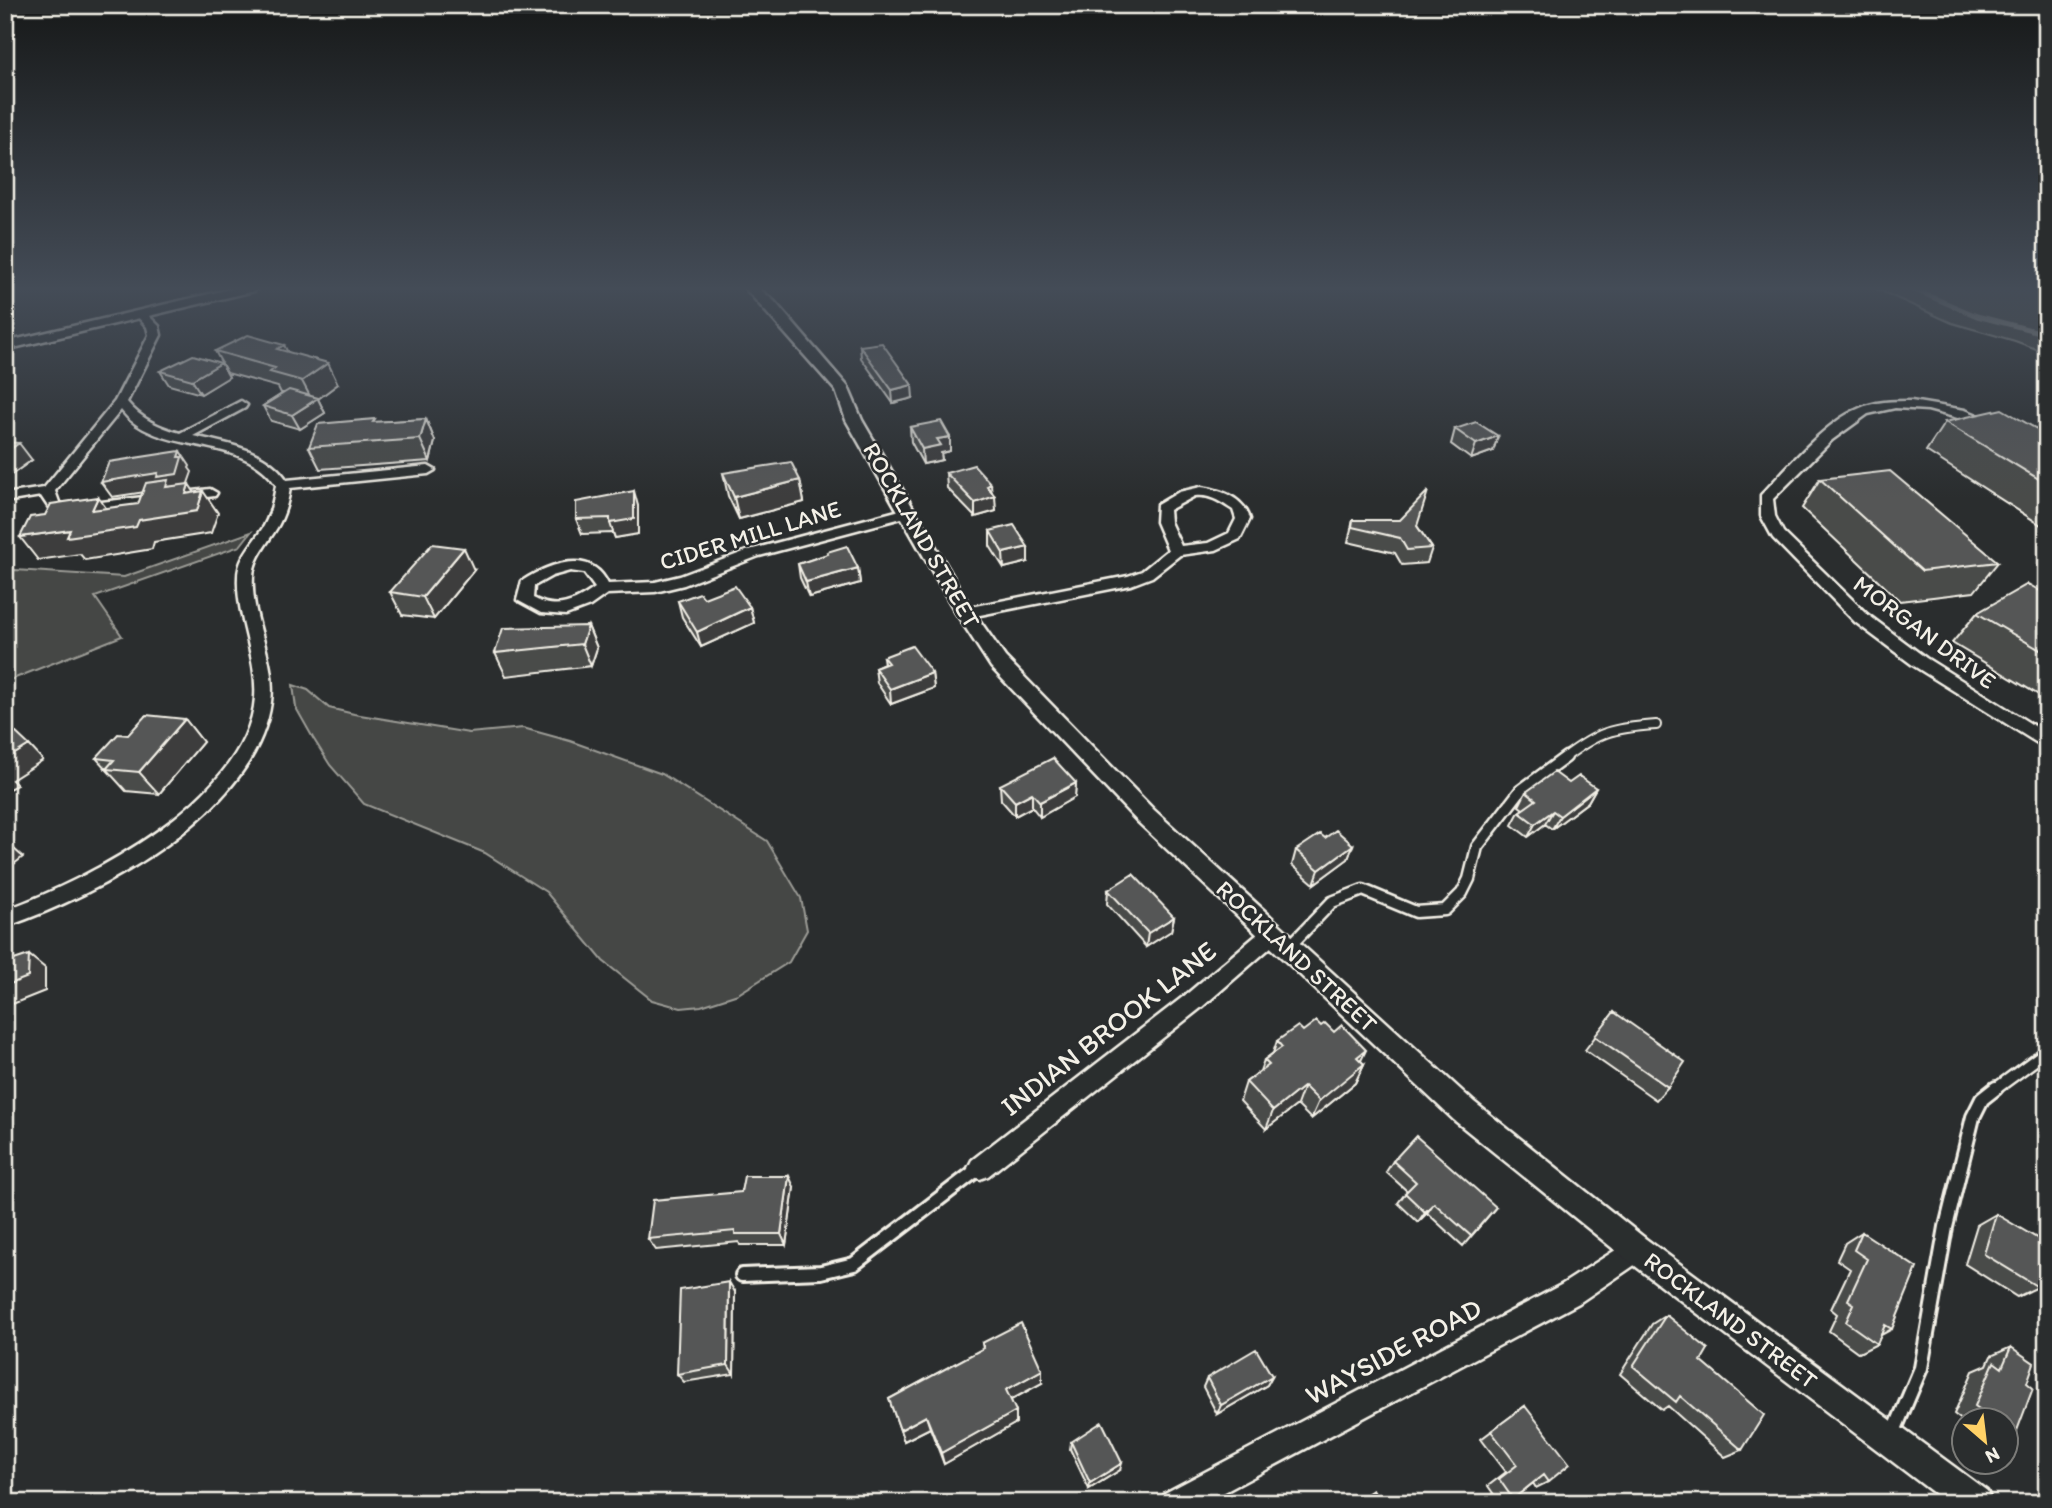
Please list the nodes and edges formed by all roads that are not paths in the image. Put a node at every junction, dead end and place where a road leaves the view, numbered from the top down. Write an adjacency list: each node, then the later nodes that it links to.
1 (144, 357): 3 (street)
2 (815, 357): 12 (street, ROCKLAND STREET)
3 (121, 402): 6 (street); 9 (street)
4 (241, 405): 6 (street)
5 (2006, 430): 17 (street, MORGAN DRIVE)
6 (182, 437): 8 (street)
7 (428, 470): 8 (street)
8 (284, 485): 18 (street)
9 (48, 491): 10 (street); 11 (street)
10 (210, 493)
11 (5, 498)
12 (908, 512): 14 (street, CIDER MILL LANE); 15 (street, ROCKLAND STREET)
13 (1176, 551): 13 (street); 15 (street)
14 (603, 589): 14 (street)
15 (965, 613): 19 (street, ROCKLAND STREET)
16 (1656, 726): 19 (lane)
17 (2047, 743)
18 (5, 919)
19 (1280, 941): 21 (street, INDIAN BROOK LANE); 22 (street, ROCKLAND STREET)
20 (2047, 1051): 24 (lane)
21 (980, 1168): 23 (lane)
22 (1636, 1249): 24 (street, ROCKLAND STREET); 25 (street, WAYSIDE ROAD)
23 (742, 1275)
24 (1891, 1440): 26 (street, ROCKLAND STREET)
25 (1175, 1503)
26 (1975, 1503)

